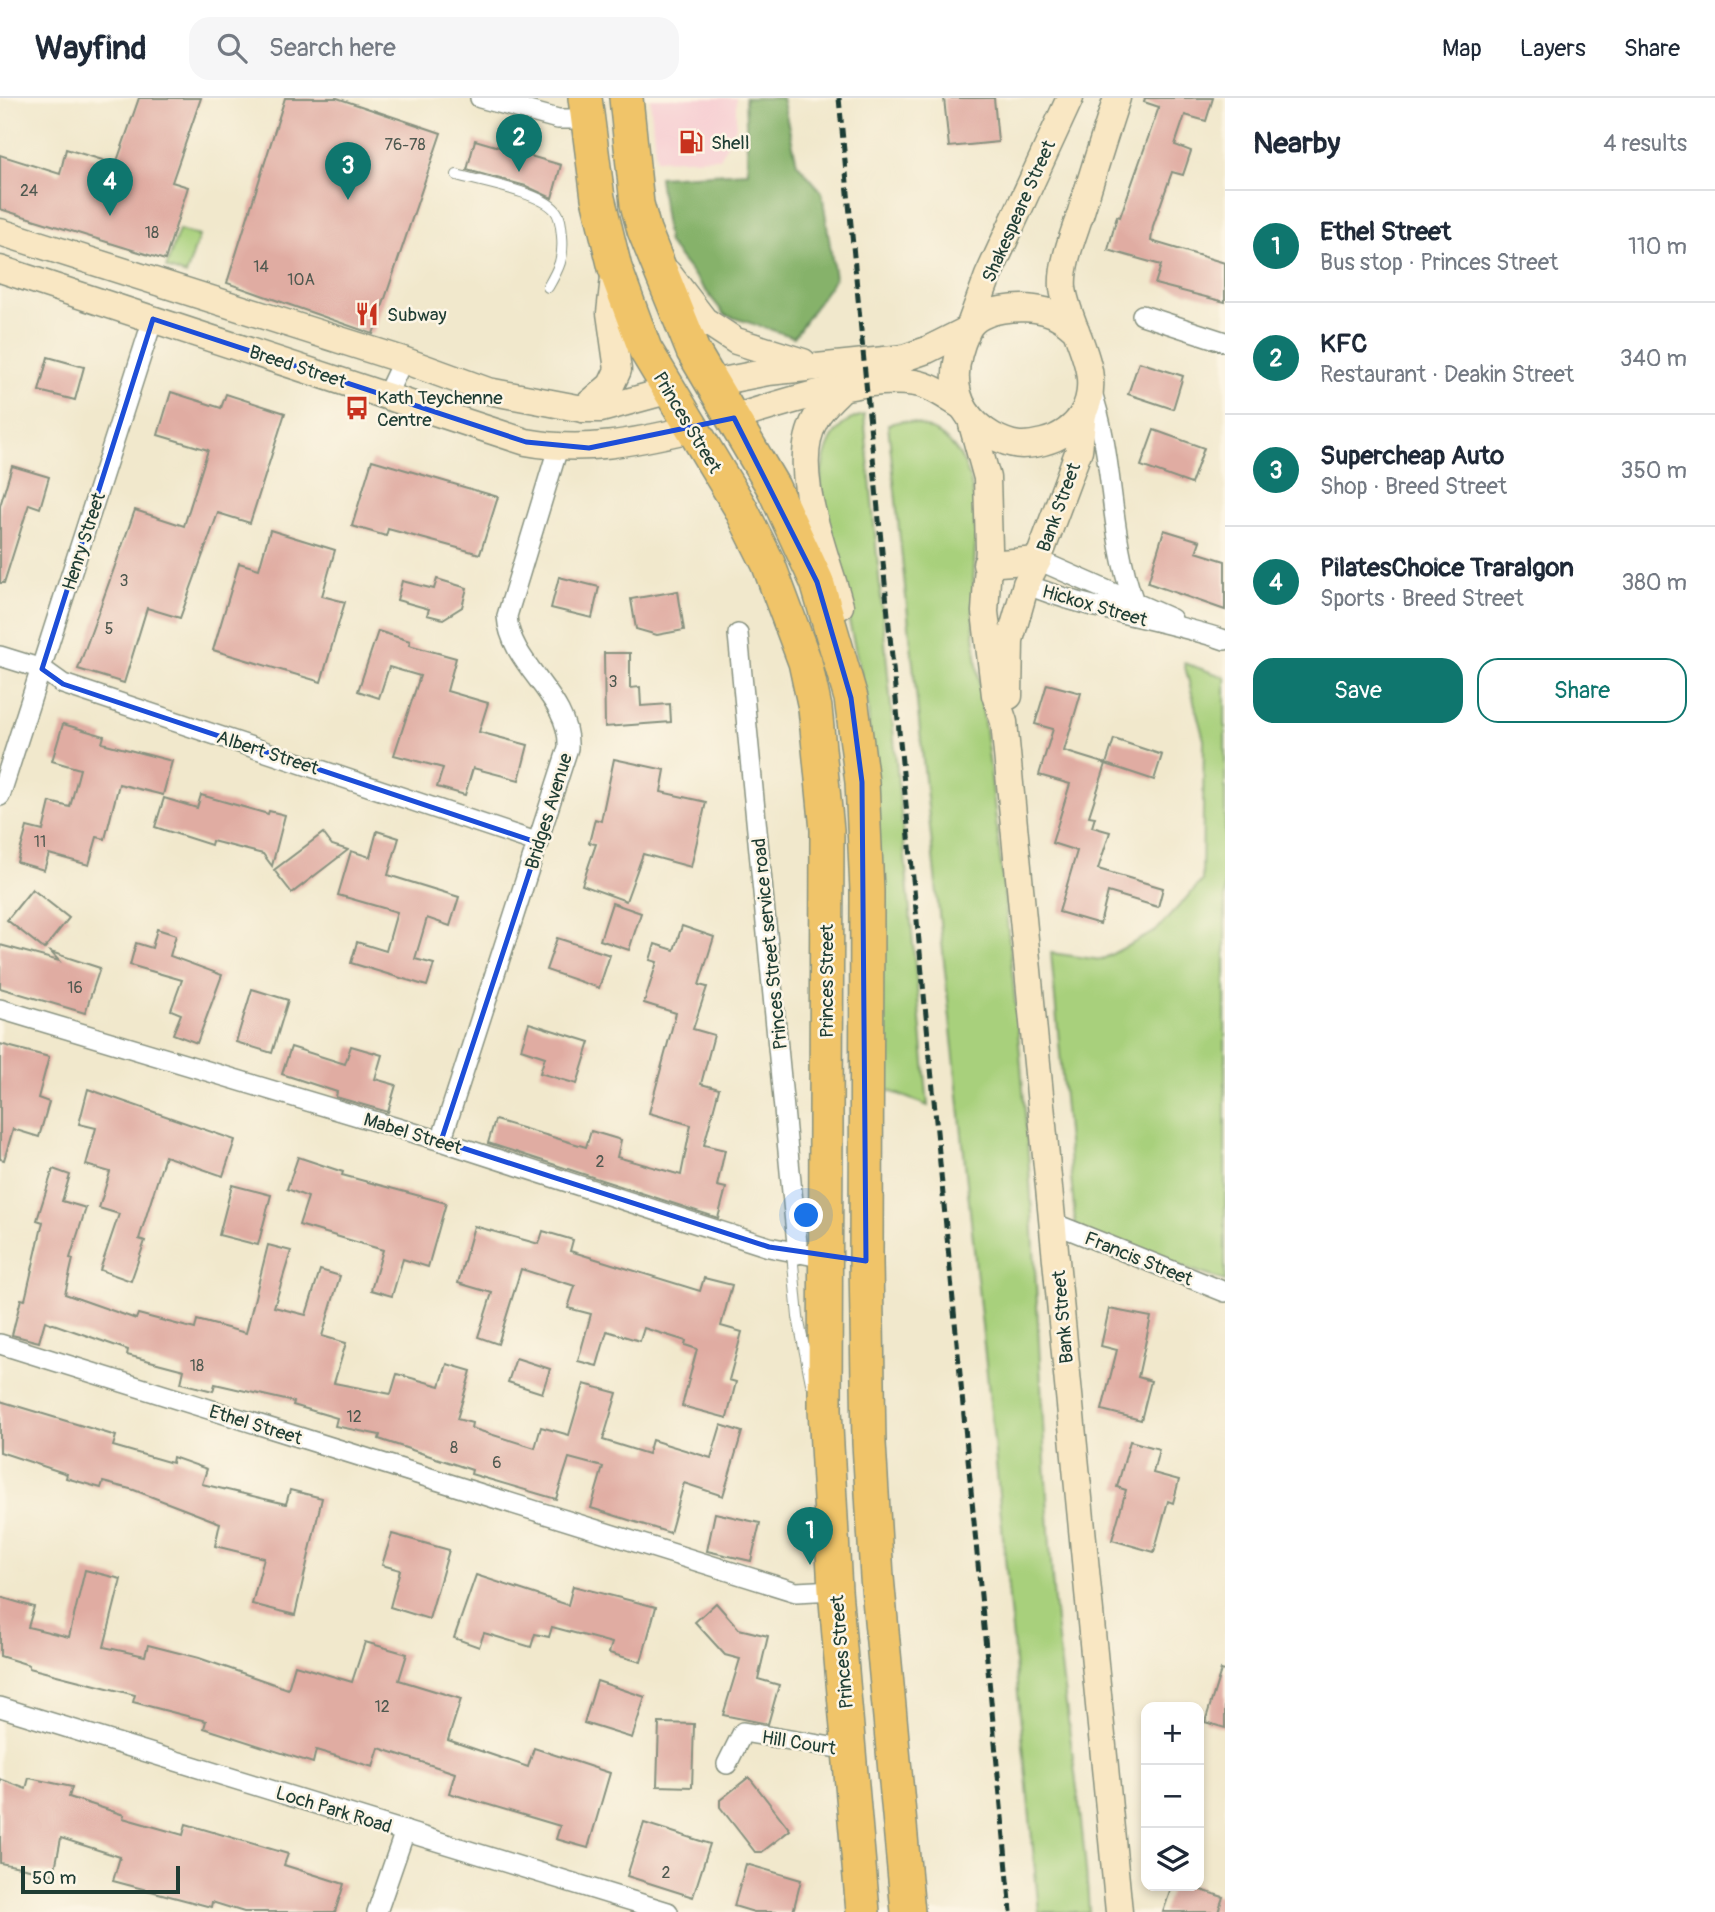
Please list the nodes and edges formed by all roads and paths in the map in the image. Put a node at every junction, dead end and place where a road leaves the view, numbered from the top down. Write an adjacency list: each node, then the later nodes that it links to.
1 (480, 98): 6 (street)
2 (625, 98): 10 (highway)
3 (1060, 98): 7 (street)
4 (1070, 98): 7 (main road, Shakespeare Street)
5 (1116, 98): 18 (main road)
6 (594, 105): 11 (highway, Princes Street)
7 (1049, 140): 17 (main road, Shakespeare Street)
8 (457, 175): 14 (lane)
9 (0, 232): 13 (main road, Breed Street)
10 (654, 254): 21 (main road); 22 (highway)
11 (615, 268): 25 (highway, Princes Street); 27 (main road)
12 (0, 269): 16 (main road, Breed Street)
13 (165, 285): 16 (main road, Henry Street); 20 (main road, Breed Street)
14 (548, 287)
15 (1142, 315): 19 (street)
16 (153, 319): 26 (main road, Breed Street); 40 (street, Henry Street)
17 (968, 328): 18 (main road); 21 (main road, Breed Street); 29 (main road)
18 (1076, 330): 23 (main road)
19 (1225, 342)
20 (403, 360): 26 (street); 27 (main road, Breed Street)
21 (822, 366): 22 (main road, Breed Street)
22 (712, 383): 25 (highway, Breed Street); 30 (highway)
23 (1090, 386): 28 (main road); 36 (street, Hickox Street)
24 (841, 389): 29 (main road, Breed Street); 30 (main road, Breed Street); 41 (main road)
25 (667, 391): 27 (main road, Breed Street); 31 (highway, Princes Street)
26 (387, 394): 32 (main road, Breed Street)
27 (583, 409)
28 (1083, 413): 29 (main road); 33 (main road, Bank Street)
29 (968, 416): 34 (main road, Bank Street)
30 (734, 418): 31 (highway, Breed Street); 41 (highway)
31 (691, 429): 32 (main road, Breed Street); 48 (highway, Princes Street)
32 (558, 448): 44 (street, Bridges Avenue)
33 (1038, 560): 34 (main road, Hickox Street); 35 (main road, Bank Street); 36 (street, Hickox Street)
34 (986, 564): 35 (main road, Hickox Street); 42 (main road, Bank Street)
35 (1026, 584): 36 (street, Hickox Street); 42 (main road, Bank Street)
36 (1128, 607): 38 (street, Hickox Street)
37 (738, 634): 48 (street, Princes Street service road)
38 (1225, 640)
39 (0, 656): 40 (street, Albert Street)
40 (41, 669): 43 (street, Henry Street); 44 (street, Albert Street)
41 (851, 698): 49 (highway)
42 (1004, 722): 47 (main road, Bank Street)
43 (0, 796)
44 (539, 843): 46 (street, Bridges Avenue)
45 (0, 1009): 46 (street, Mabel Street)
46 (442, 1141): 48 (street, Mabel Street)
47 (1054, 1223): 50 (street, Francis Street); 61 (main road, Bank Street)
48 (805, 1255): 49 (highway); 52 (highway, Princes Street)
49 (866, 1261): 60 (highway)
50 (1225, 1292)
51 (0, 1344): 52 (street, Ethel Street)
52 (835, 1590): 54 (highway, Princes Street)
53 (0, 1707): 56 (street, Loch Park Road)
54 (849, 1750): 55 (street, Hill Court); 59 (highway, Princes Street)
55 (727, 1764)
56 (405, 1831): 57 (street); 58 (street, Loch Park Road)
57 (377, 1912)
58 (668, 1912)
59 (863, 1912)
60 (908, 1912)
61 (1119, 1912)

